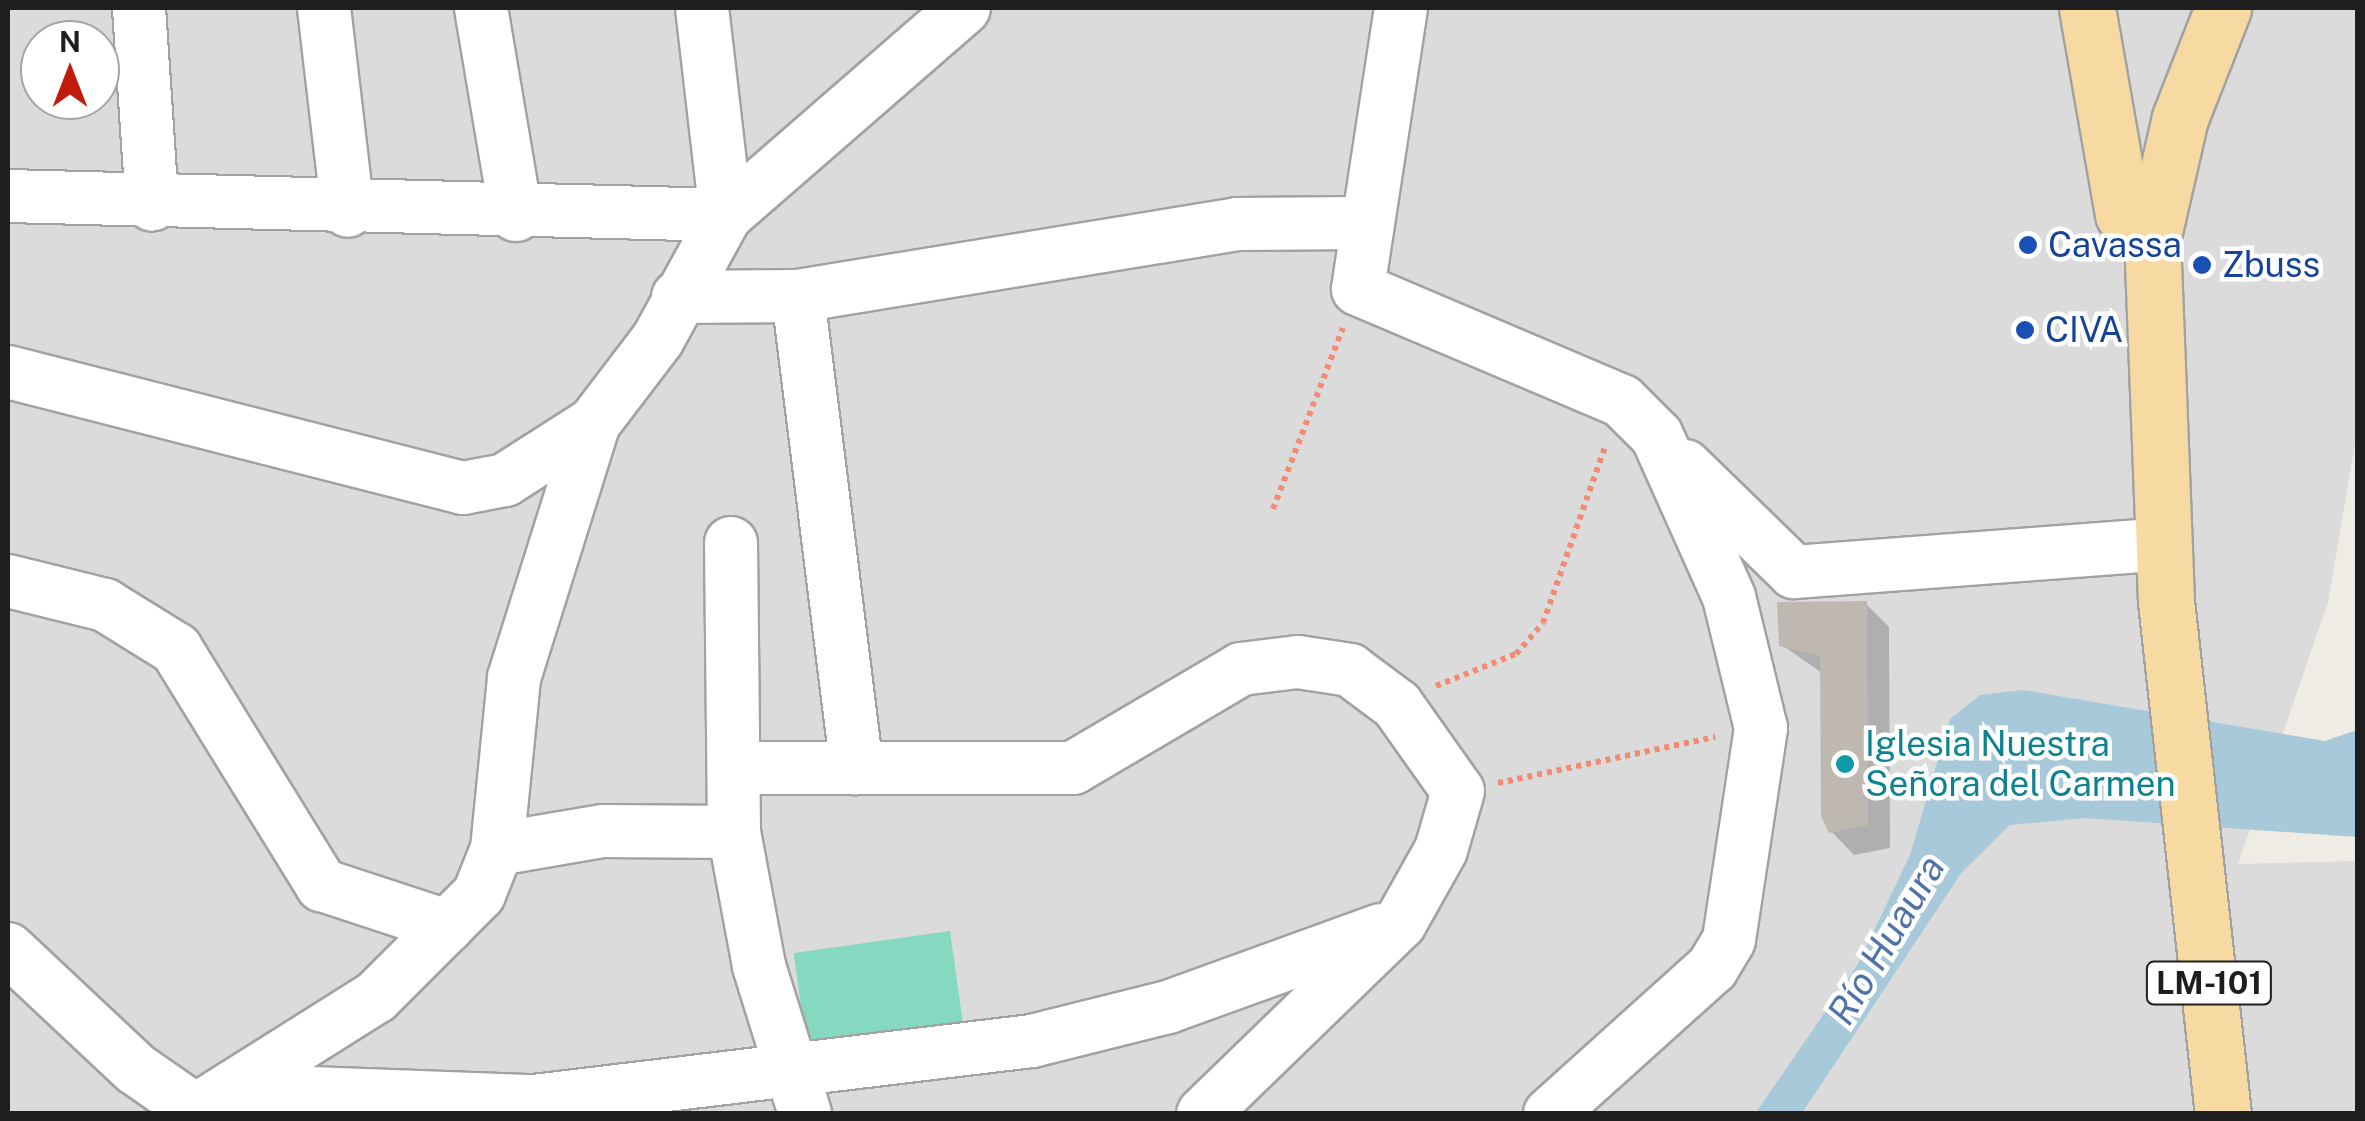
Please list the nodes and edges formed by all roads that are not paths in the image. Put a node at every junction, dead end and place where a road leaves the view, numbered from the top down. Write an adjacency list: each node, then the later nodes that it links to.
1 (140, 8): 10 (street)
2 (324, 8): 11 (street)
3 (482, 8): 13 (street)
4 (702, 8): 12 (street)
5 (964, 8): 12 (street)
6 (1402, 8): 14 (street)
7 (2087, 8): 15 (main road)
8 (2224, 8): 15 (main road, LM-101)
9 (8, 196): 10 (street)
10 (152, 205): 11 (street)
11 (348, 211): 13 (street)
12 (726, 215): 13 (street); 17 (street)
13 (516, 216)
14 (1363, 223): 16 (street); 19 (street)
15 (2152, 240): 22 (main road, LM-101)
16 (798, 296): 17 (street); 25 (street)
17 (678, 297): 20 (street)
18 (8, 372): 20 (street)
19 (1640, 418): 22 (street); 35 (street)
20 (594, 423): 27 (street)
21 (731, 543): 24 (street)
22 (2164, 544): 36 (main road, LM-101)
23 (8, 581): 29 (street)
24 (740, 768): 25 (street); 26 (street)
25 (858, 768): 28 (street)
26 (734, 832): 27 (street); 31 (street)
27 (497, 850): 29 (street)
28 (1400, 923): 31 (street); 34 (street)
29 (447, 926): 33 (street)
30 (8, 949): 33 (street)
31 (797, 1093): 32 (street)
32 (633, 1104): 33 (street)
33 (205, 1105)
34 (1203, 1114)
35 (1550, 1114)
36 (2224, 1114)

